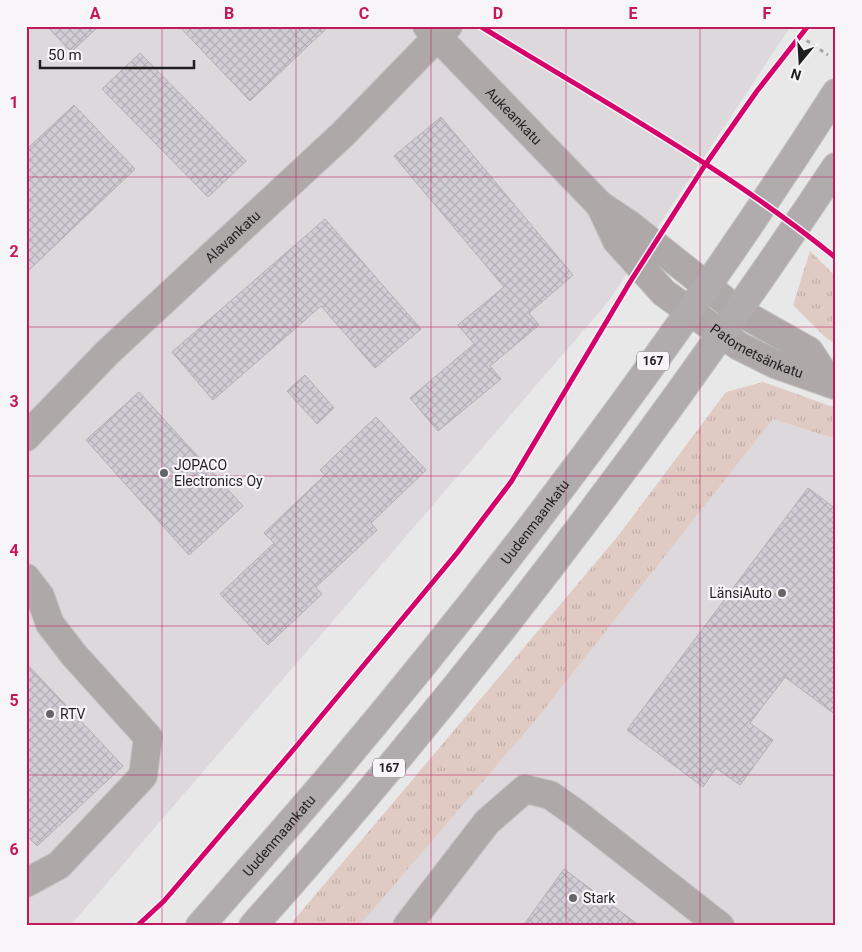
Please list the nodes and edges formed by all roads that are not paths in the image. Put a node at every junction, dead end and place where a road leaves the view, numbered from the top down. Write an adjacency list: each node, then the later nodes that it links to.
1 (438, 30): 4 (street, Aukeankatu); 10 (street, Alavankatu)
2 (836, 93): 5 (main road, Uudenmaankatu / 167)
3 (836, 167): 7 (main road, 167)
4 (600, 205): 5 (street, Aukeankatu); 6 (street, Aukeankatu)
5 (706, 287): 6 (main road, Uudenmaankatu / 167); 7 (street, Aukeankatu)
6 (689, 310): 8 (street, Patometsänkatu); 13 (main road, Uudenmaankatu / 167)
7 (738, 311): 8 (main road, 167); 9 (street, Patometsänkatu)
8 (722, 334): 9 (street, Patometsänkatu); 14 (main road, 167)
9 (833, 384)
10 (26, 437)
11 (26, 578): 12 (street)
12 (26, 883)
13 (200, 926)
14 (253, 926)
15 (407, 926): 16 (street)
16 (720, 926)

